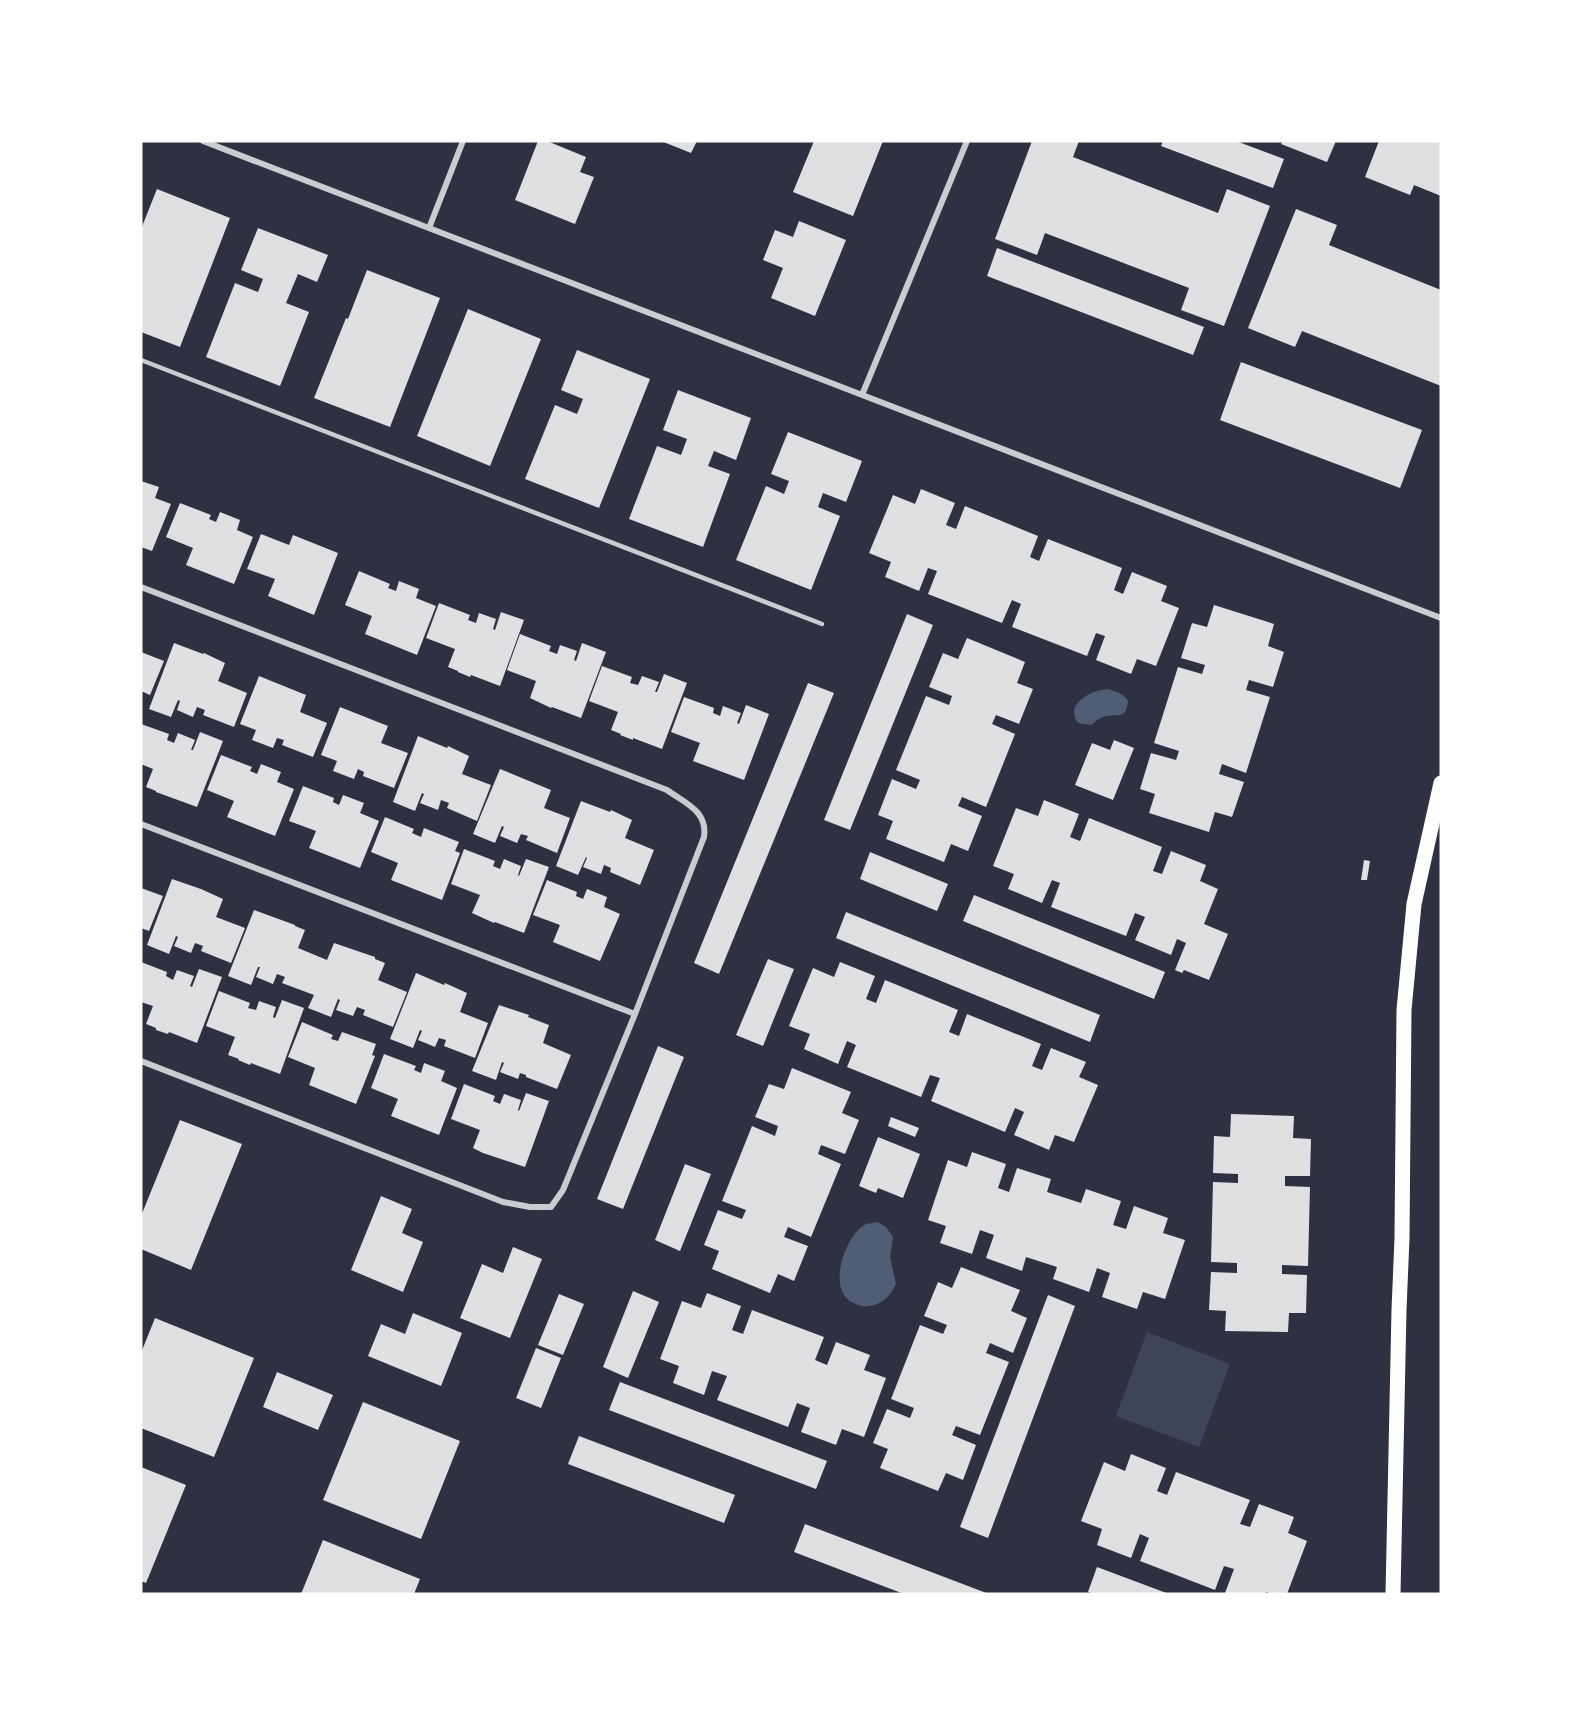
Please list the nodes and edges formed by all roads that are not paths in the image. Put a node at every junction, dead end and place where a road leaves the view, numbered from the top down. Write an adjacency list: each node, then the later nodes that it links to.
1 (204, 141): 4 (street)
2 (463, 141): 4 (street)
3 (967, 141): 6 (street)
4 (429, 228): 6 (street)
5 (141, 360): 9 (lane)
6 (862, 395): 8 (street)
7 (141, 587): 12 (street)
8 (1441, 618)
9 (822, 624)
10 (1441, 783): 14 (main road)
11 (141, 824): 12 (street)
12 (635, 1014): 13 (street)
13 (141, 1061)
14 (1393, 1594)

